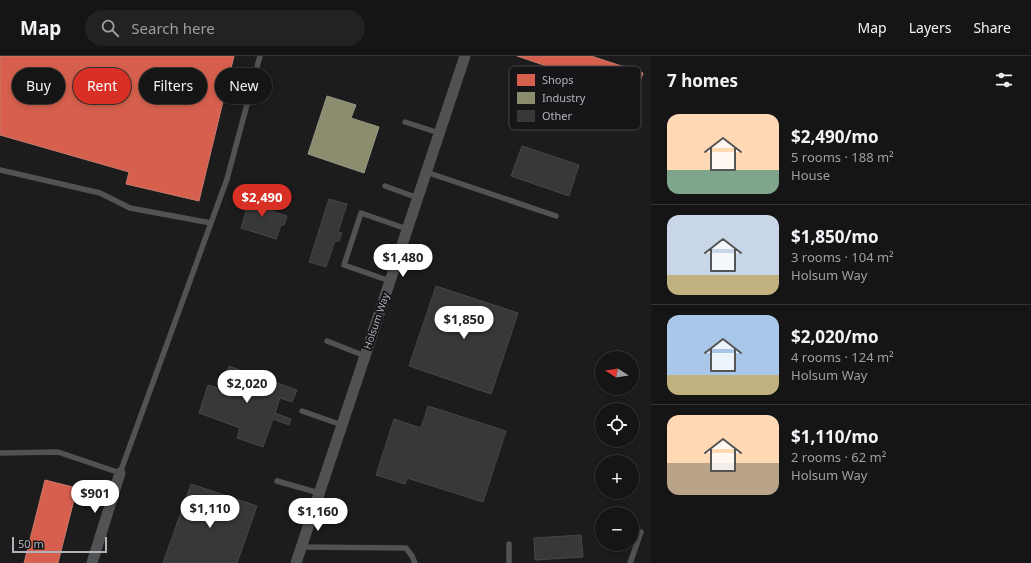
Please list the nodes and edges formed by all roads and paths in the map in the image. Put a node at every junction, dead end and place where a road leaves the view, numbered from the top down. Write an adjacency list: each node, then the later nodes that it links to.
1 (260, 56): 10 (lane)
2 (465, 56): 4 (street, Holsum Way)
3 (406, 122): 4 (lane)
4 (439, 133): 6 (street, Holsum Way)
5 (0, 170): 10 (lane)
6 (426, 172): 8 (street, Holsum Way); 9 (lane)
7 (385, 186): 8 (lane)
8 (418, 198): 11 (street, Holsum Way)
9 (556, 216)
10 (211, 223): 18 (lane)
11 (407, 229): 12 (street, Holsum Way); 12 (lane)
12 (390, 281): 14 (street, Holsum Way)
13 (326, 341): 14 (lane)
14 (365, 356): 16 (street, Holsum Way)
15 (302, 411): 16 (lane)
16 (342, 425): 20 (street, Holsum Way)
17 (0, 452): 18 (lane)
18 (120, 473): 24 (street)
19 (277, 481): 20 (lane)
20 (319, 493): 23 (street, Holsum Way)
21 (641, 532): 28 (lane)
22 (509, 544): 27 (lane)
23 (301, 547): 25 (street, Holsum Way); 26 (lane)
24 (92, 563)
25 (296, 563)
26 (415, 563)
27 (509, 563)
28 (630, 563)

